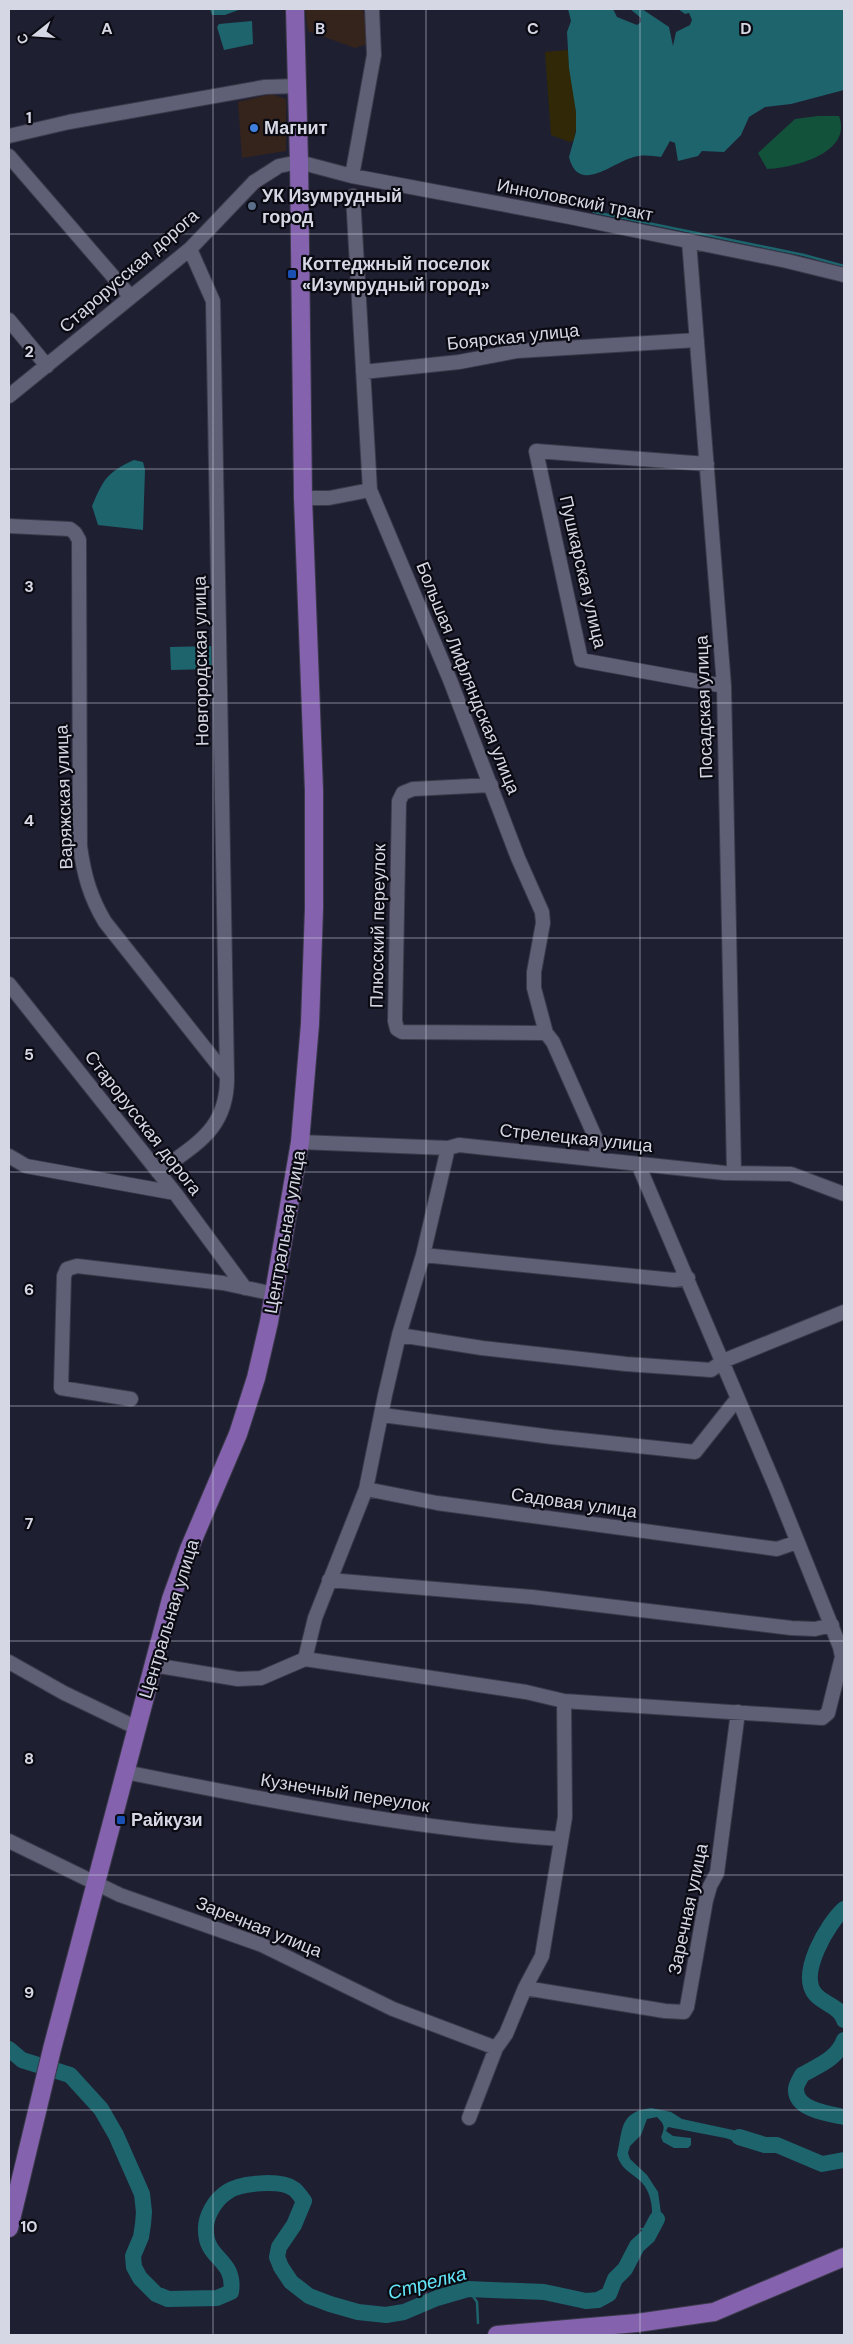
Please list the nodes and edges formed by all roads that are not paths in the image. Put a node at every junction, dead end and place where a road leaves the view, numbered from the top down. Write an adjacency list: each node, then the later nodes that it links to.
1 (295, 9): 3 (main road, Центральная улица)
2 (372, 9): 7 (street)
3 (298, 86): 4 (street); 6 (main road, Центральная улица)
4 (9, 136)
5 (9, 156): 12 (street)
6 (299, 162): 7 (street, Инноловский тракт); 10 (street, Старорусская дорога); 20 (main road, Центральная улица)
7 (352, 176): 9 (street, Инноловский тракт)
8 (353, 196): 16 (street, Большая Лифляндская улица)
9 (689, 241): 11 (street, Инноловский тракт); 14 (street, Посадская улица)
10 (190, 249): 12 (street, Старорусская дорога); 27 (street, Новгородская улица)
11 (844, 275)
12 (130, 296): 15 (street, Старорусская дорога)
13 (9, 320): 15 (street)
14 (697, 340): 16 (street, Боярская улица); 18 (street, Посадская улица)
15 (47, 366): 17 (street, Старорусская дорога)
16 (363, 372): 19 (street, Большая Лифляндская улица)
17 (9, 396)
18 (707, 464): 22 (street, Посадская улица); 22 (street, Пушкарская улица)
19 (370, 490): 20 (street); 23 (street, Большая Лифляндская улица)
20 (303, 498): 28 (main road, Центральная улица)
21 (9, 526): 27 (street, Варяжская улица)
22 (724, 686): 34 (street, Посадская улица)
23 (491, 785): 26 (street, Большая Лифляндская улица); 26 (street, Плюсский переулок)
24 (9, 984): 25 (street, Старорусская дорога)
25 (13, 999): 33 (street, Старорусская дорога)
26 (546, 1033): 31 (street, Большая Лифляндская улица)
27 (228, 1076): 33 (street)
28 (300, 1142): 29 (street, Стрелецкая улица); 40 (main road, Центральная улица)
29 (448, 1148): 31 (street, Стрелецкая улица); 37 (street)
30 (9, 1156): 35 (street)
31 (597, 1159): 32 (street, Стрелецкая улица)
32 (638, 1164): 34 (street, Стрелецкая улица); 38 (street)
33 (158, 1172): 35 (street, Старорусская дорога)
34 (734, 1173): 36 (street, Стрелецкая улица)
35 (175, 1193): 39 (street, Старорусская дорога)
36 (844, 1194)
37 (423, 1255): 38 (street); 42 (street)
38 (688, 1278): 43 (street)
39 (245, 1288): 40 (street); 44 (street)
40 (274, 1294): 53 (main road, Центральная улица)
41 (844, 1312): 43 (street)
42 (399, 1334): 43 (street); 46 (street)
43 (723, 1361): 45 (street)
44 (131, 1398)
45 (737, 1399): 46 (street); 48 (street)
46 (382, 1415): 47 (street)
47 (366, 1489): 48 (street, Садовая улица); 49 (street)
48 (797, 1542): 50 (street)
49 (329, 1580): 50 (street); 51 (street)
50 (832, 1625): 55 (street)
51 (305, 1659): 53 (street); 54 (street)
52 (9, 1662): 56 (street)
53 (153, 1664): 56 (main road, Центральная улица)
54 (564, 1701): 55 (street); 58 (street)
55 (738, 1712): 61 (street, Заречная улица)
56 (137, 1728): 57 (main road, Центральная улица)
57 (125, 1772): 58 (street, Кузнечный переулок); 60 (main road, Центральная улица)
58 (561, 1839): 61 (street)
59 (9, 1841): 60 (street, Заречная улица)
60 (96, 1883): 62 (street, Заречная улица); 64 (main road, Центральная улица)
61 (526, 1986): 62 (street)
62 (496, 2050): 63 (street)
63 (469, 2118)
64 (9, 2228)
65 (844, 2257): 66 (main road)
66 (497, 2335)

